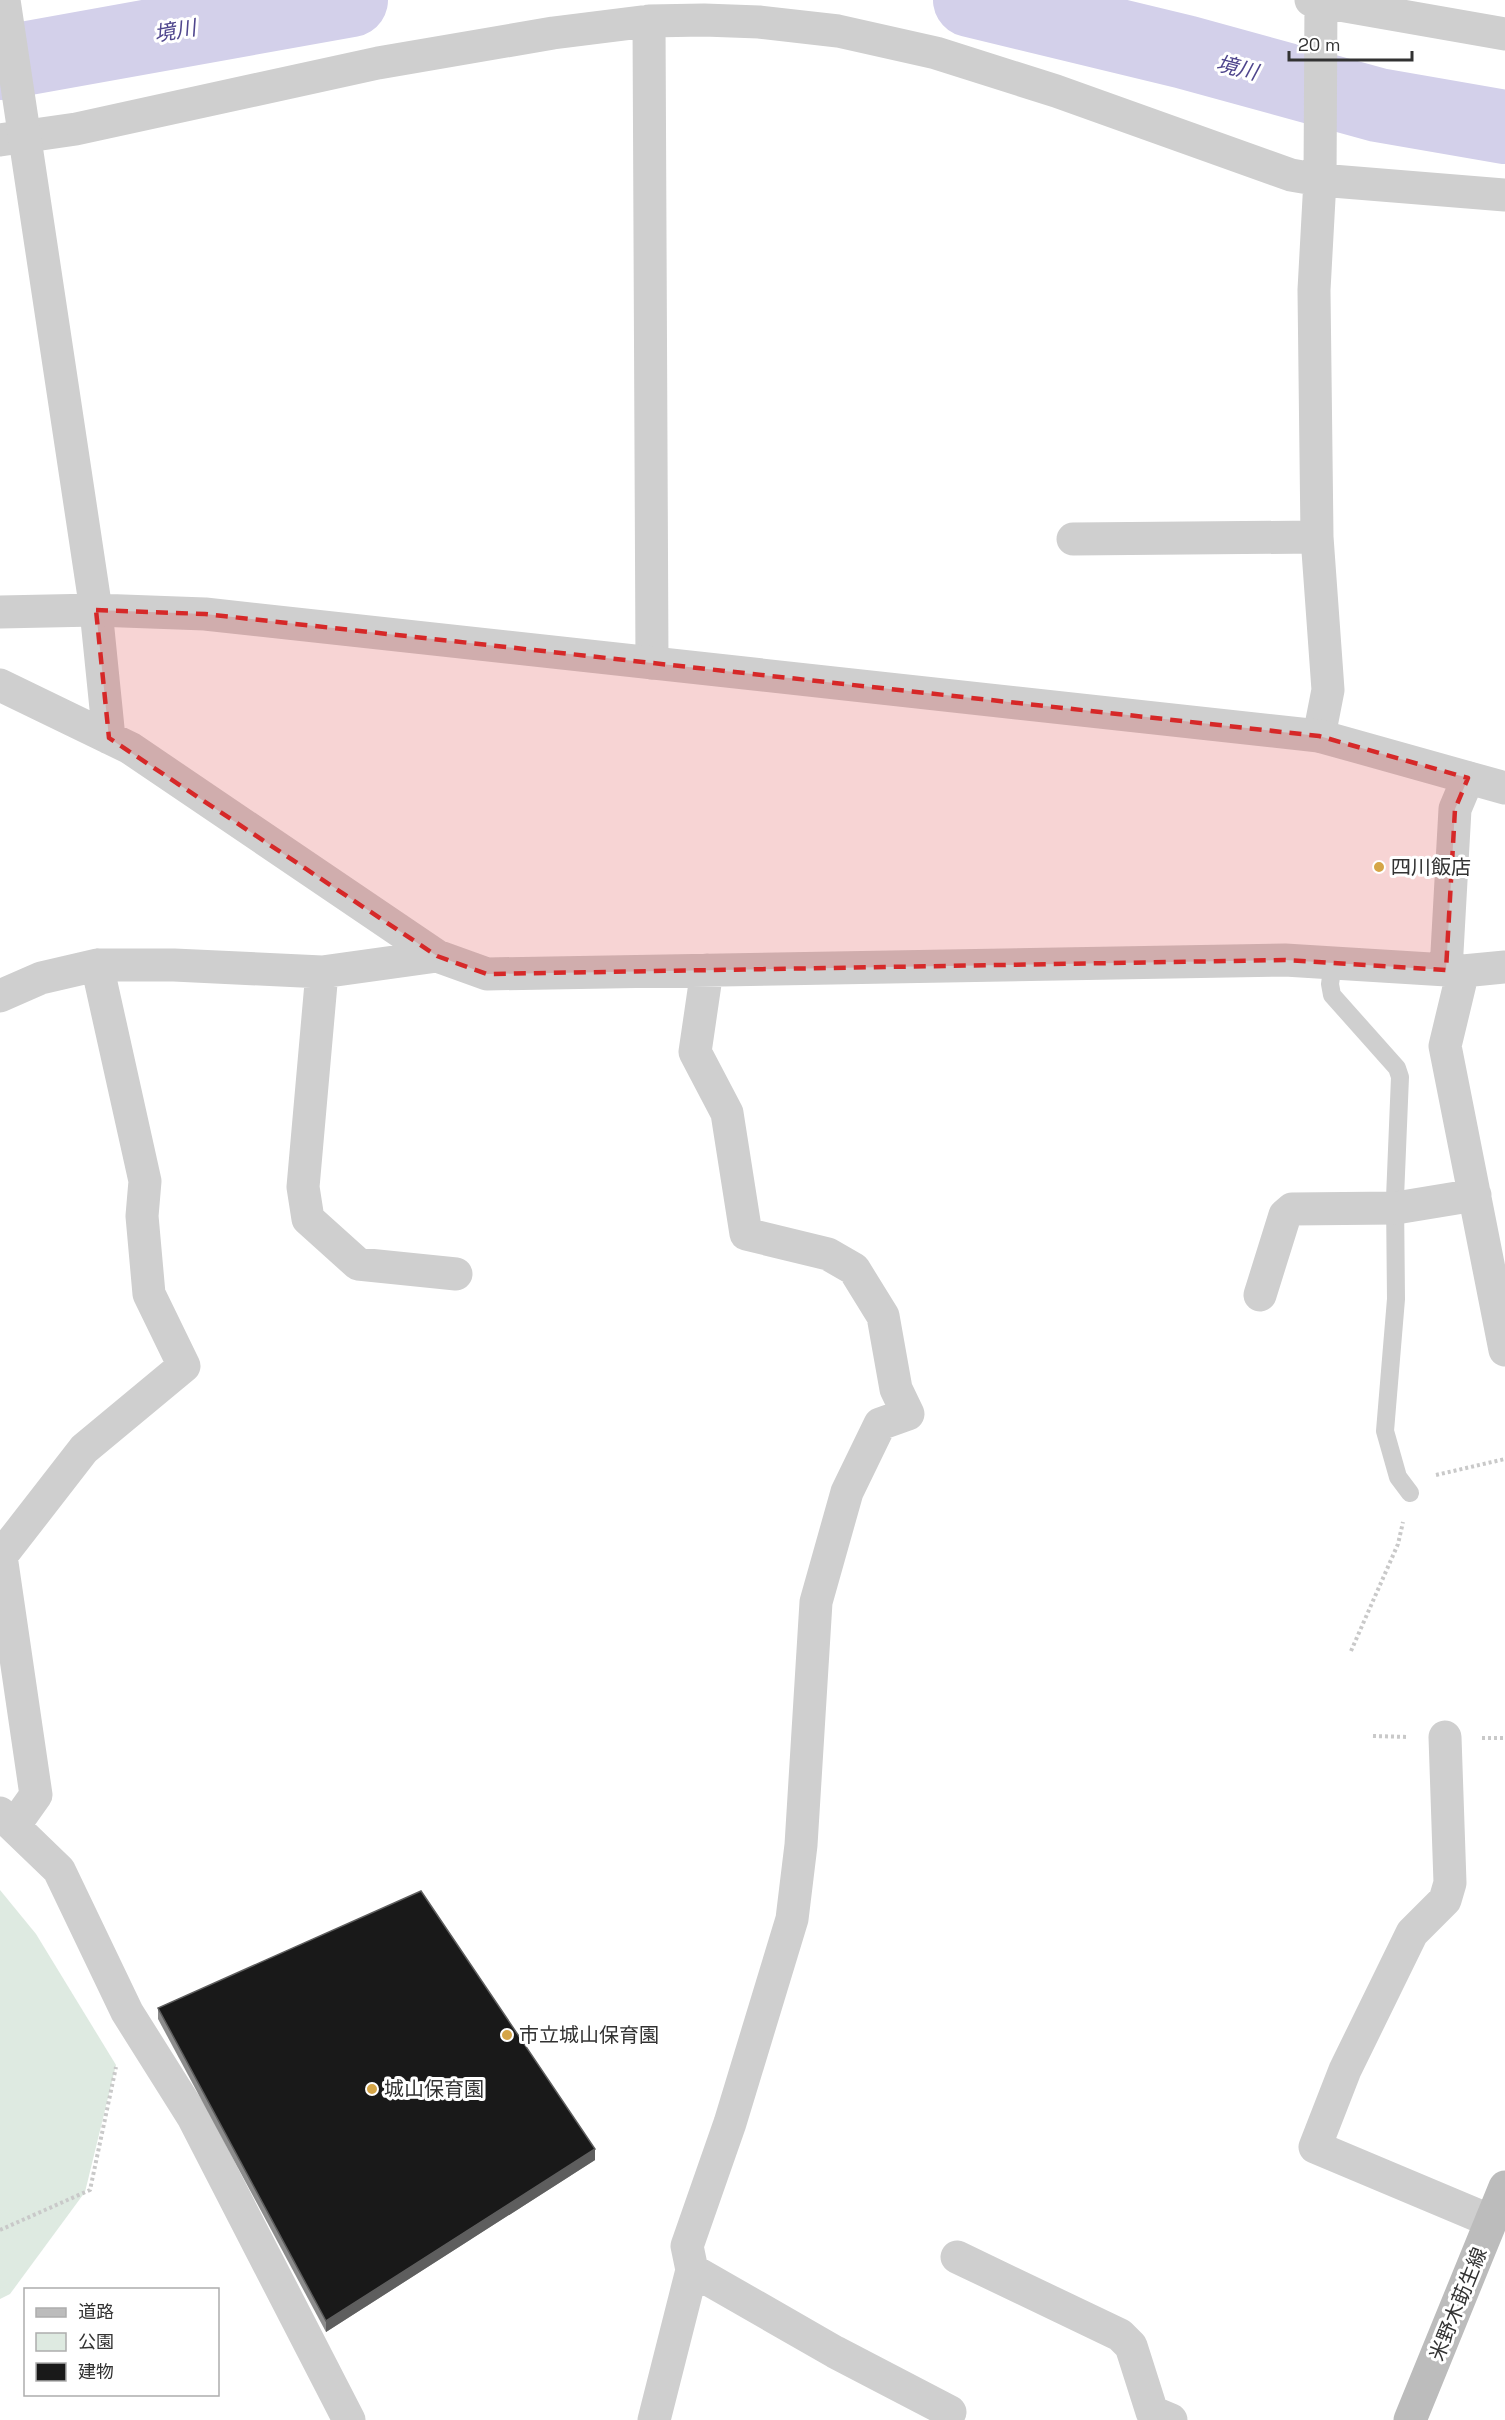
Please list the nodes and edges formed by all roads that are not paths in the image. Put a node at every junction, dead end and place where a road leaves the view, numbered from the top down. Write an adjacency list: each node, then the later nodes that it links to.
1 (4, 0): 5 (street)
2 (1318, 5): 4 (street); 6 (street)
3 (649, 21): 5 (street); 6 (street); 12 (street)
4 (1505, 34)
5 (16, 132): 10 (street)
6 (1319, 171): 7 (street); 8 (street)
7 (1505, 195)
8 (1317, 537): 9 (street); 14 (street)
9 (1073, 539)
10 (96, 610): 11 (street); 12 (street); 15 (street)
11 (0, 612)
12 (652, 663): 14 (street)
13 (0, 685): 15 (street)
14 (1319, 736): 16 (street)
15 (109, 738): 18 (street)
16 (1468, 778): 17 (street); 23 (street)
17 (1505, 788)
18 (437, 956): 22 (street); 24 (street)
19 (1333, 963): 22 (street); 23 (street); 27 (lane)
20 (97, 965): 24 (street); 25 (street); 33 (street)
21 (1505, 967): 23 (street)
22 (707, 970): 37 (street)
23 (1454, 970): 26 (street)
24 (322, 972): 28 (street)
25 (0, 996)
26 (1474, 1195): 27 (street); 30 (street)
27 (1396, 1208): 29 (street); 31 (lane)
28 (456, 1274)
29 (1260, 1295)
30 (1505, 1350)
31 (1410, 1493)
32 (1445, 1737): 35 (street)
33 (7, 1819): 39 (street)
34 (1505, 2187): 35 (main road, 米野木莇生線)
35 (1491, 2221): 42 (main road, 米野木莇生線)
36 (957, 2257): 41 (street)
37 (692, 2270): 38 (street); 40 (street)
38 (950, 2412)
39 (349, 2420)
40 (654, 2420)
41 (1171, 2420)
42 (1410, 2420)

